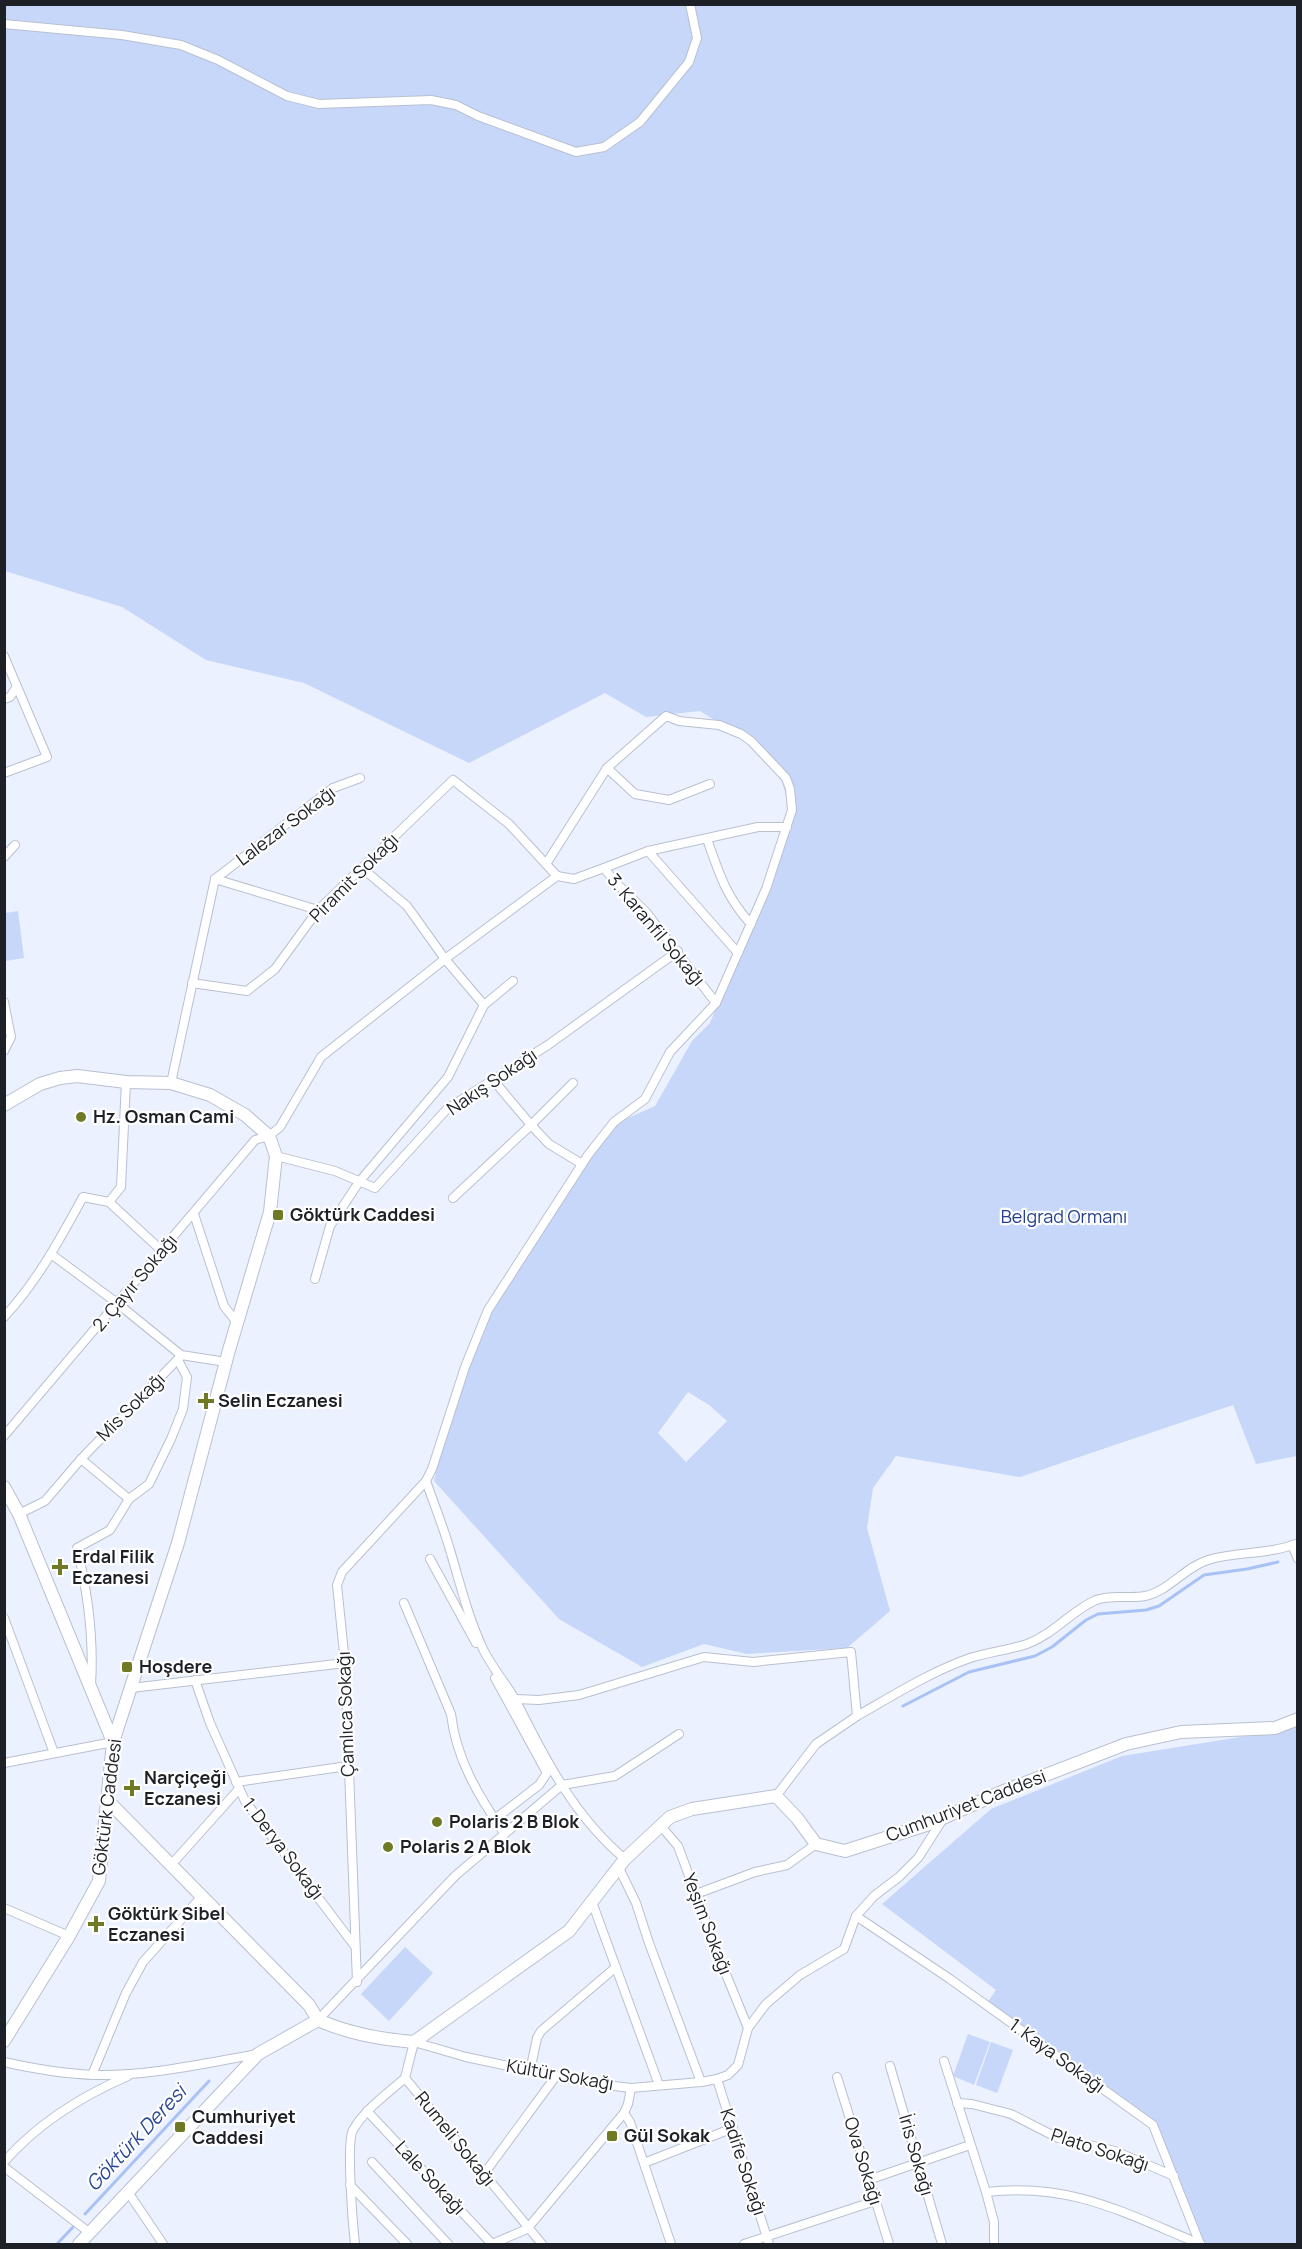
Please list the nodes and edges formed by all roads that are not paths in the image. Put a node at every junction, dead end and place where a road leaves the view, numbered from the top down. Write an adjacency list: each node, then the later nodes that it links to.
1 (690, 4): 2 (street)
2 (4, 24)
3 (4, 656): 4 (street)
4 (16, 688): 5 (street); 7 (street)
5 (4, 699)
6 (607, 768): 9 (street); 10 (street); 15 (street)
7 (4, 773)
8 (360, 778): 19 (street, Lalezar Sokağı)
9 (710, 784)
10 (787, 827): 11 (street); 21 (street)
11 (707, 839): 13 (street); 21 (street)
12 (15, 845): 14 (street)
13 (648, 851): 17 (street); 23 (street)
14 (4, 857)
15 (546, 864): 16 (street, Piramit Sokağı); 18 (street)
16 (362, 867): 20 (street, Piramit Sokağı); 24 (street)
17 (604, 868): 18 (street, 3. Karanfil Sokağı); 22 (street, 3. Karanfil Sokağı)
18 (557, 876): 24 (street)
19 (215, 879): 20 (street); 26 (street)
20 (318, 910): 26 (street, Piramit Sokağı)
21 (751, 924): 23 (street)
22 (678, 951): 28 (street, 3. Karanfil Sokağı); 31 (street, Nakış Sokağı)
23 (738, 953): 28 (street)
24 (445, 959): 29 (street); 37 (street)
25 (513, 981): 29 (street)
26 (192, 983): 33 (street)
27 (4, 1002): 30 (street)
28 (716, 1003): 39 (street)
29 (484, 1005): 40 (street)
30 (4, 1051)
31 (494, 1081): 36 (street); 40 (street, Nakış Sokağı)
32 (126, 1082): 33 (main road); 35 (main road); 42 (street)
33 (171, 1083): 37 (main road)
34 (573, 1083): 36 (street)
35 (4, 1105)
36 (531, 1125): 39 (street); 41 (street)
37 (269, 1136): 38 (main road, Göktürk Caddesi); 43 (street, 2. Çayır Sokağı)
38 (276, 1156): 40 (street, Nakış Sokağı); 49 (main road, Göktürk Caddesi)
39 (582, 1164): 54 (street)
40 (359, 1182): 46 (street)
41 (453, 1198)
42 (109, 1202): 44 (street); 45 (street)
43 (194, 1214): 44 (street, 2. Çayır Sokağı); 49 (street)
44 (161, 1250): 47 (street, 2. Çayır Sokağı)
45 (51, 1254): 47 (street); 48 (street)
46 (315, 1279)
47 (117, 1303): 50 (street); 52 (street, 2. Çayır Sokağı)
48 (4, 1317)
49 (238, 1324): 51 (main road, Göktürk Caddesi)
50 (180, 1358): 51 (street); 53 (street, Mis Sokağı); 56 (street)
51 (226, 1362): 65 (main road, Göktürk Caddesi)
52 (4, 1436)
53 (81, 1459): 56 (street); 57 (street, Mis Sokağı)
54 (426, 1481): 63 (street, Çamlıca Sokağı); 67 (street)
55 (4, 1486): 57 (main road)
56 (129, 1498): 66 (street)
57 (19, 1514): 66 (main road)
58 (1295, 1544): 60 (street); 68 (street)
59 (430, 1558): 80 (street)
60 (1298, 1559)
61 (404, 1603): 80 (street)
62 (4, 1618): 72 (street)
63 (345, 1663): 64 (street); 74 (street, Çamlıca Sokağı)
64 (195, 1680): 65 (street); 76 (street, 1. Derya Sokağı)
65 (131, 1688): 71 (main road, Göktürk Caddesi)
66 (91, 1689): 71 (main road)
67 (516, 1700): 68 (street); 75 (street)
68 (857, 1716): 77 (street)
69 (1298, 1719): 79 (main road, Cumhuriyet Caddesi)
70 (679, 1734): 75 (street)
71 (113, 1742): 72 (street); 78 (main road, Göktürk Caddesi)
72 (54, 1753): 73 (street)
73 (4, 1763)
74 (348, 1766): 76 (street); 92 (street, Çamlıca Sokağı)
75 (562, 1785): 82 (street); 84 (street)
76 (237, 1786): 85 (street); 92 (street, 1. Derya Sokağı)
77 (776, 1796): 81 (main road); 83 (main road)
78 (107, 1800): 85 (main road); 91 (main road, Göktürk Caddesi)
79 (944, 1818): 83 (main road, Cumhuriyet Caddesi); 90 (street)
80 (495, 1819): 82 (street)
81 (660, 1825): 84 (main road); 86 (street, Yeşim Sokağı)
82 (504, 1833): 94 (street)
83 (816, 1844): 86 (street)
84 (622, 1862): 88 (main road); 110 (street)
85 (171, 1865): 87 (main road)
86 (696, 1894): 96 (street, Yeşim Sokağı)
87 (202, 1896): 95 (main road); 105 (street)
88 (592, 1902): 93 (street); 98 (main road)
89 (4, 1908): 91 (street)
90 (856, 1916): 96 (street); 124 (street, 1. Kaya Sokağı)
91 (69, 1936): 97 (main road, Göktürk Caddesi)
92 (355, 1946): 94 (street, Çamlıca Sokağı)
93 (616, 1967): 103 (street); 111 (street)
94 (357, 1982): 95 (street)
95 (318, 2020): 98 (main road); 99 (main road)
96 (748, 2028): 109 (street, Kültür Sokağı)
97 (4, 2041)
98 (414, 2042): 103 (street, Kültür Sokağı); 108 (street, Rumeli Sokağı)
99 (258, 2054): 104 (street); 127 (main road)
100 (944, 2061): 113 (street)
101 (4, 2062): 105 (street)
102 (890, 2066): 121 (street, İris Sokağı)
103 (530, 2071): 106 (street, Kültür Sokağı)
104 (134, 2073): 105 (street); 118 (street)
105 (92, 2074)
106 (556, 2076): 112 (street, Kültür Sokağı); 123 (street)
107 (837, 2077): 125 (street, Ova Sokağı)
108 (405, 2078): 114 (street); 123 (street, Rumeli Sokağı)
109 (717, 2079): 110 (street, Kültür Sokağı); 116 (street, Kadife Sokağı)
110 (701, 2082): 111 (street, Kültür Sokağı)
111 (659, 2085): 112 (street, Kültür Sokağı)
112 (631, 2088): 115 (street)
113 (957, 2103): 117 (street); 124 (street, Plato Sokağı)
114 (367, 2111): 126 (street); 138 (street, Lale Sokağı)
115 (624, 2112): 120 (street); 130 (street)
116 (733, 2128): 120 (street); 132 (street, Kadife Sokağı)
117 (970, 2145): 121 (street); 128 (street)
118 (4, 2162)
119 (372, 2162): 137 (street)
120 (644, 2163): 140 (street)
121 (918, 2164): 125 (street); 143 (street, İris Sokağı)
122 (4, 2167): 131 (street)
123 (484, 2174): 130 (street, Rumeli Sokağı)
124 (1174, 2176): 145 (street, 1. Kaya Sokağı)
125 (868, 2180): 129 (street, Ova Sokağı)
126 (350, 2185): 135 (street); 136 (street)
127 (128, 2192): 131 (main road); 134 (street)
128 (986, 2192): 144 (street); 145 (street)
129 (875, 2201): 132 (street); 142 (street, Ova Sokağı)
130 (527, 2229): 138 (street); 139 (street, Rumeli Sokağı)
131 (90, 2233): 133 (main road)
132 (768, 2241): 141 (street)
133 (79, 2244)
134 (164, 2244)
135 (355, 2244)
136 (407, 2244)
137 (448, 2244)
138 (492, 2244)
139 (542, 2244)
140 (671, 2244)
141 (744, 2244)
142 (889, 2244)
143 (942, 2244)
144 (994, 2244)
145 (1200, 2244)

